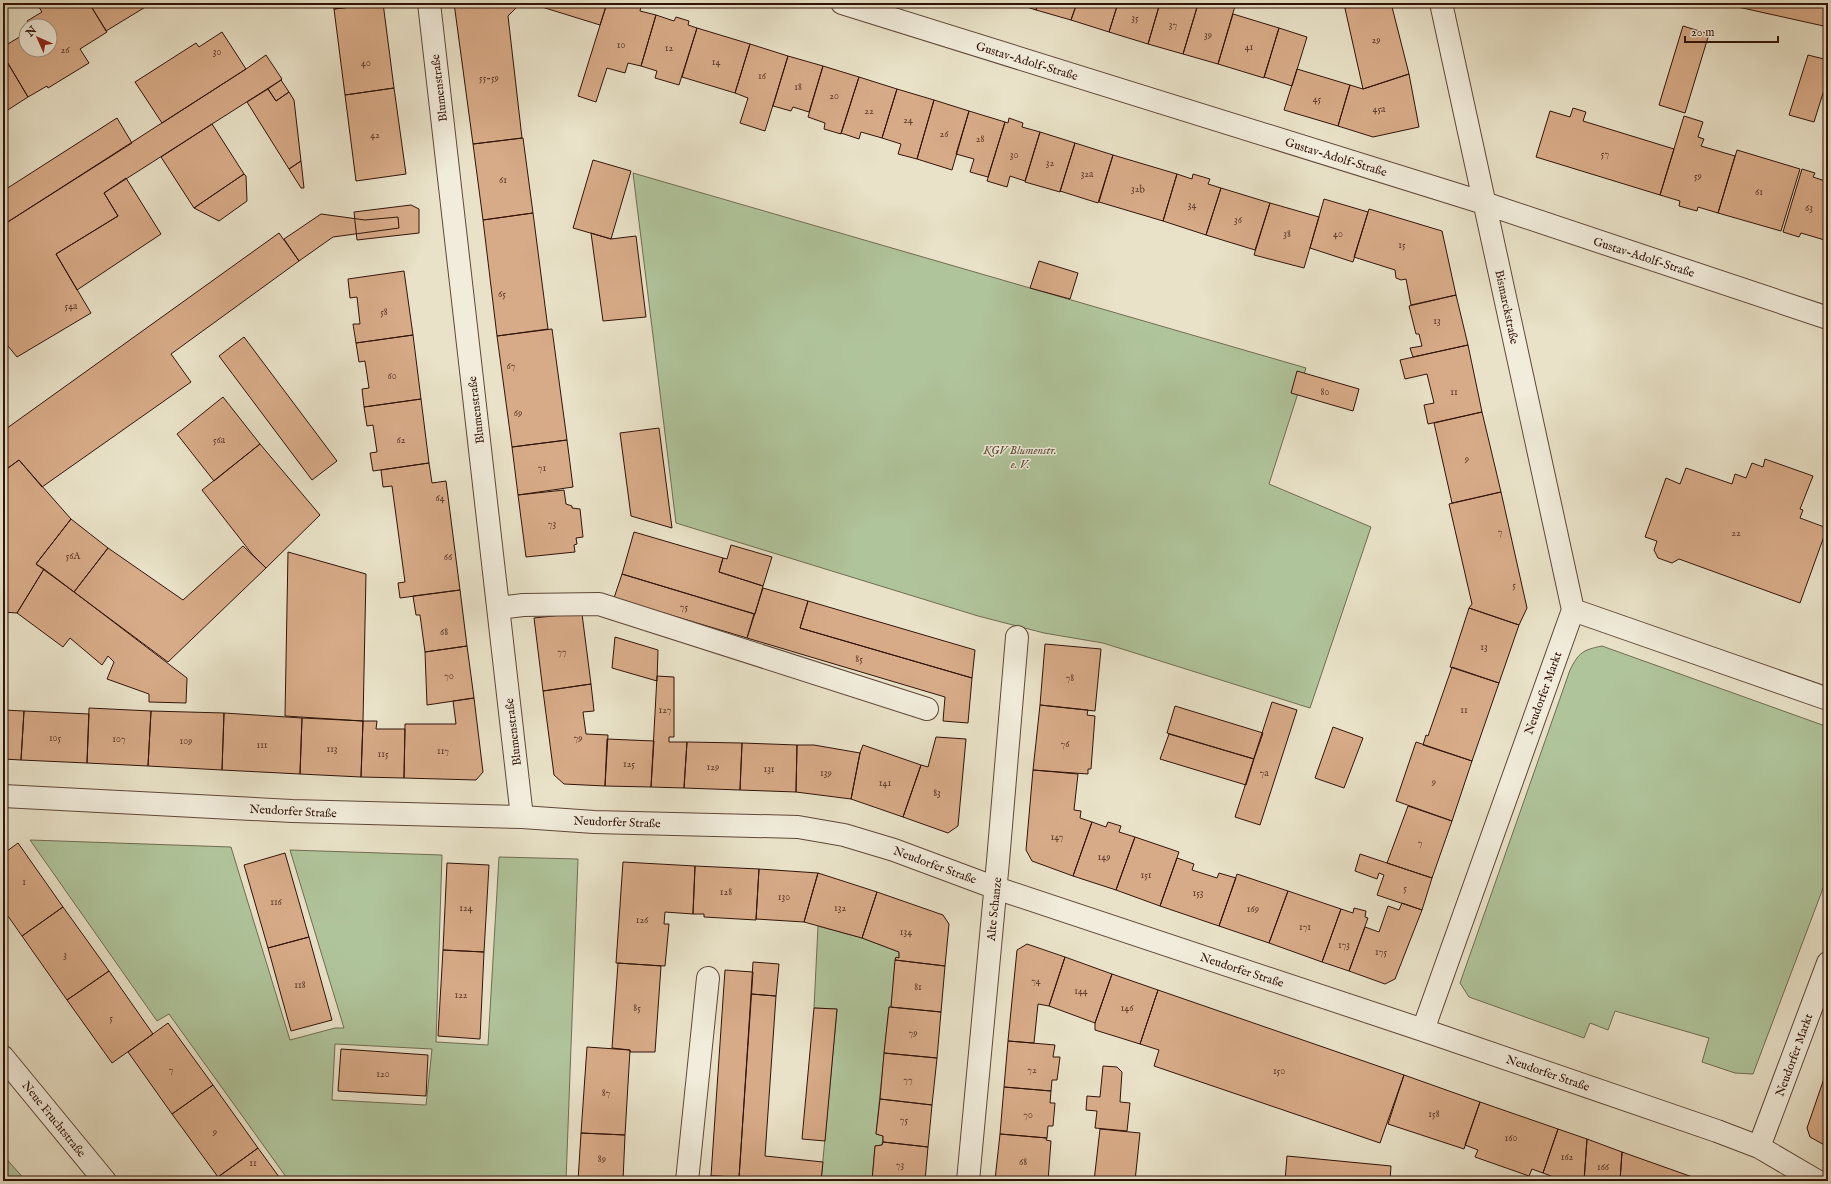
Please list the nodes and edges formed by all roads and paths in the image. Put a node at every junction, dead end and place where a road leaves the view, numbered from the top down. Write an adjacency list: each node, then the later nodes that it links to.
1 (429, 3): 6 (street, Blumenstraße)
2 (842, 3): 4 (street, Gustav-Adolf-Straße)
3 (1440, 3): 4 (street, Bismarckstraße)
4 (1484, 203): 5 (street, Gustav-Adolf-Straße); 7 (street, Bismarckstraße)
5 (1828, 318)
6 (498, 608): 10 (street); 12 (street, Blumenstraße)
7 (1573, 610): 9 (street); 16 (street, Neudorfer Markt)
8 (1017, 637): 13 (street, Alte Schanze)
9 (1828, 699)
10 (927, 709)
11 (3, 796): 12 (street, Neudorfer Straße)
12 (522, 817): 13 (street, Neudorfer Straße)
13 (996, 888): 16 (street, Neudorfer Straße); 21 (street, Alte Schanze)
14 (1828, 963): 18 (street, Neudorfer Markt)
15 (708, 978): 20 (street)
16 (1422, 1030): 18 (street, Neudorfer Straße)
17 (3, 1057): 19 (street, Neue Fruchtstraße)
18 (1759, 1147): 22 (street, Neudorfer Straße)
19 (105, 1181)
20 (687, 1181)
21 (968, 1181)
22 (1817, 1181)

